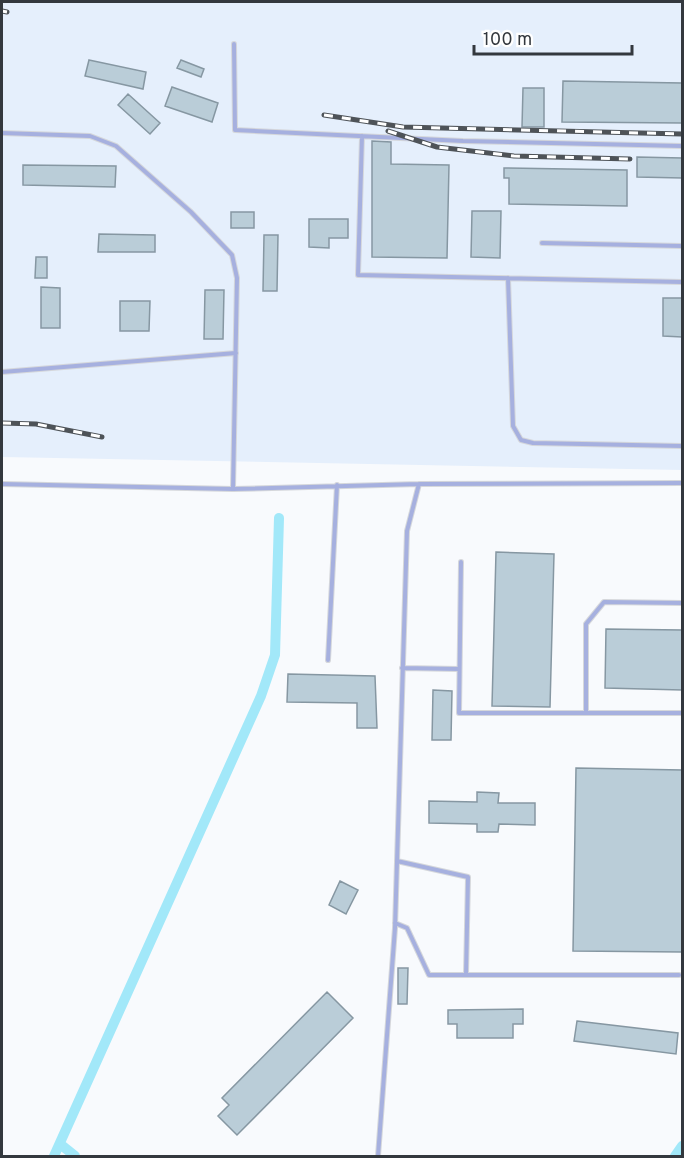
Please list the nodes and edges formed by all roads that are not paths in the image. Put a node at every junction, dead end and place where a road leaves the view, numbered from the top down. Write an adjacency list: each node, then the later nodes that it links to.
1 (234, 44): 3 (lane)
2 (2, 133): 9 (lane)
3 (362, 136): 4 (lane); 7 (lane)
4 (682, 146)
5 (542, 243): 6 (lane)
6 (682, 246)
7 (508, 278): 8 (lane); 11 (lane)
8 (682, 282)
9 (236, 353): 10 (lane); 16 (lane)
10 (2, 372)
11 (682, 446)
12 (682, 483): 14 (lane)
13 (2, 484): 16 (lane)
14 (419, 484): 15 (lane); 20 (lane)
15 (337, 486): 16 (lane); 19 (lane)
16 (233, 489)
17 (461, 562): 21 (lane)
18 (682, 603): 22 (lane)
19 (328, 660)
20 (402, 668): 21 (lane); 24 (lane)
21 (459, 669): 22 (lane)
22 (586, 713): 23 (lane)
23 (682, 713)
24 (397, 861): 25 (lane); 26 (lane)
25 (395, 923): 26 (lane); 28 (lane)
26 (466, 975): 27 (lane)
27 (679, 975)
28 (378, 1156)

